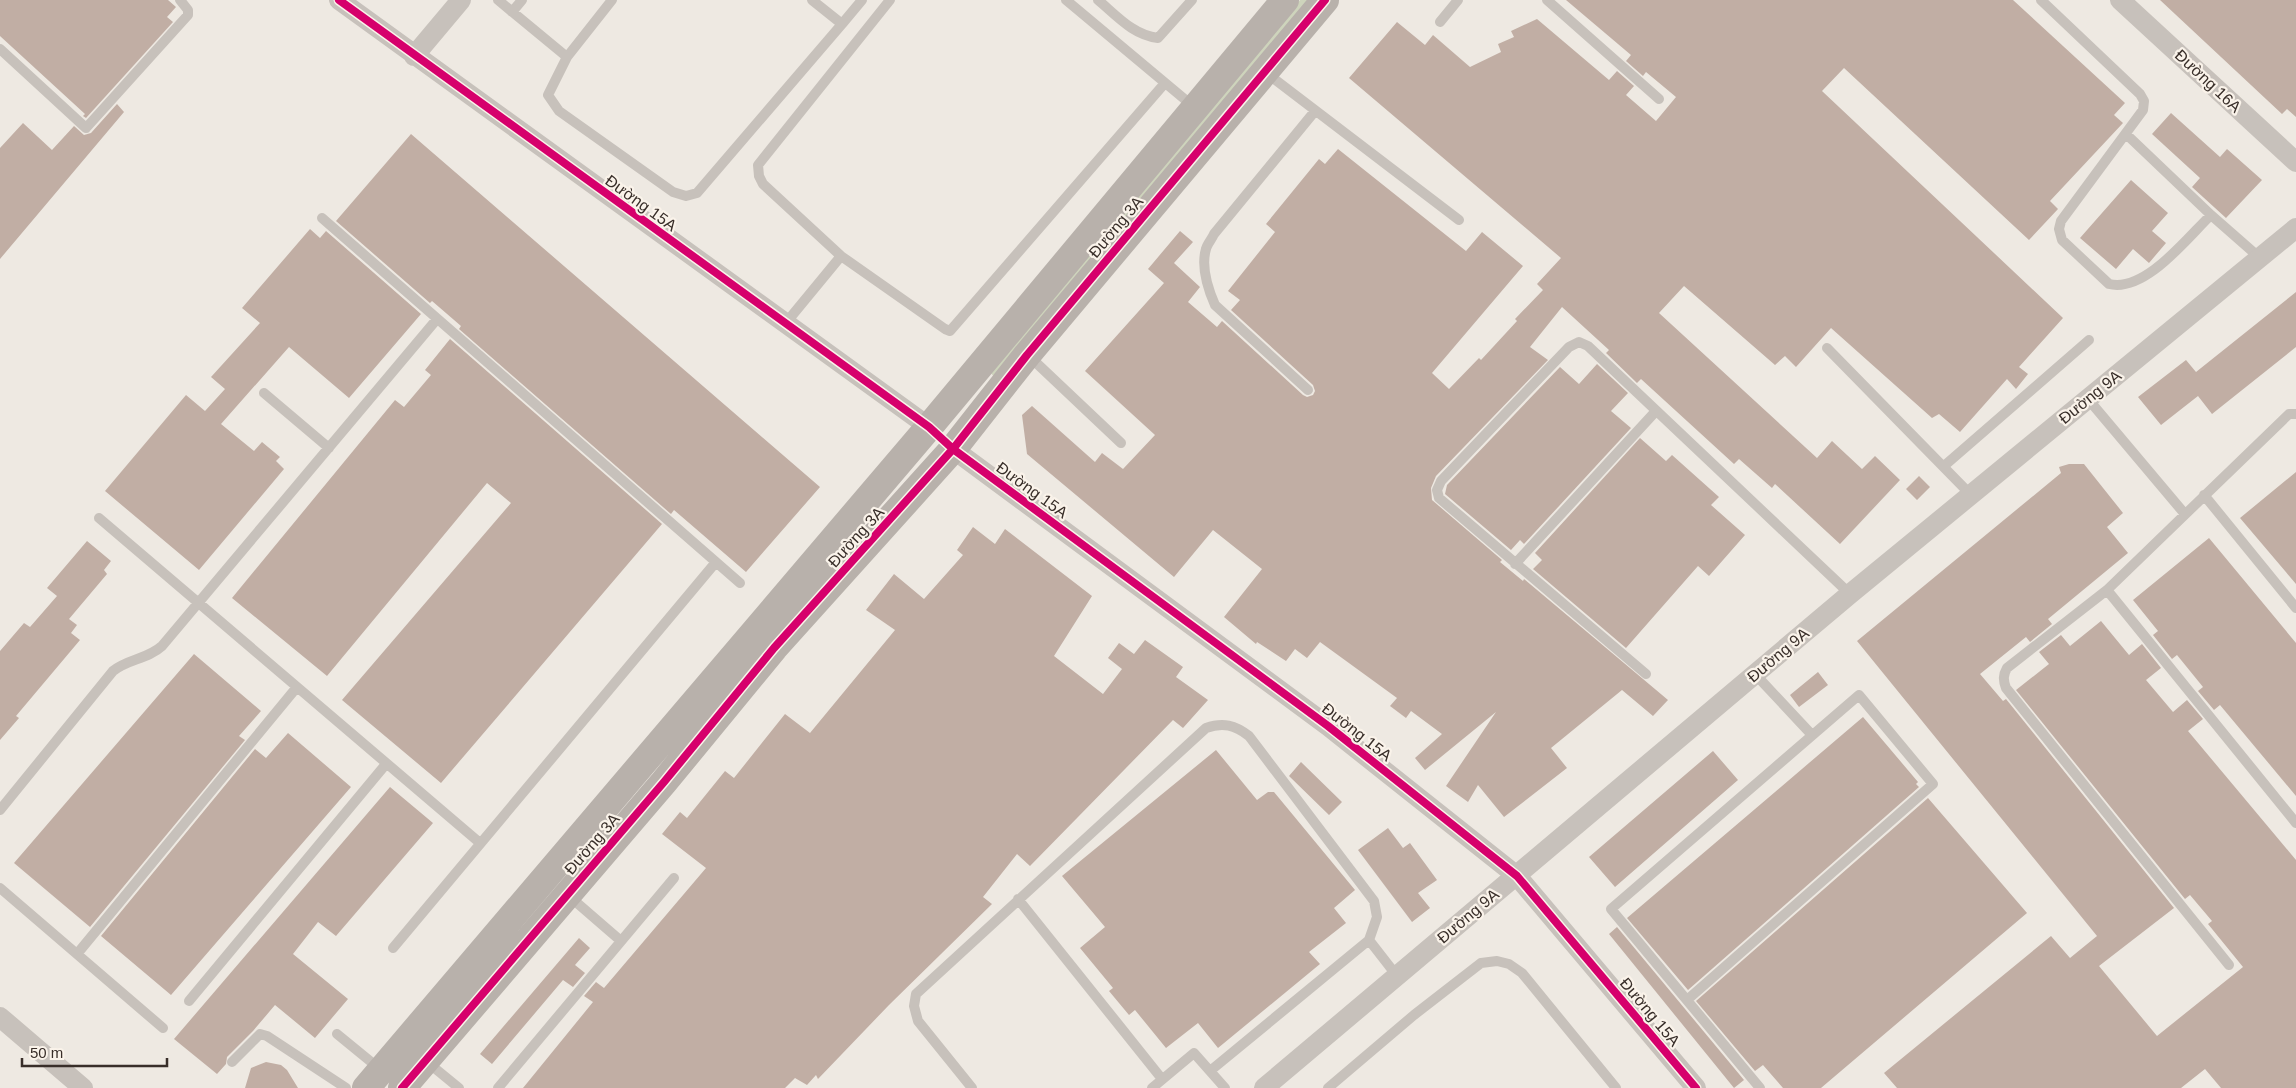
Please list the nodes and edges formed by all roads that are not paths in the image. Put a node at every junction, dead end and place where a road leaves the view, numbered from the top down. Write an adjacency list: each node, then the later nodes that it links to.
1 (180, 0): 22 (lane)
2 (338, 0): 23 (street, Đường 15A)
3 (461, 0): 23 (street)
4 (498, 0): 19 (lane)
5 (522, 0): 19 (lane)
6 (612, 0): 24 (lane)
7 (812, 0): 21 (lane)
8 (862, 0): 21 (lane)
9 (890, 0): 36 (lane)
10 (1066, 0): 26 (lane)
11 (1098, 0): 12 (lane)
12 (1192, 0)
13 (1285, 0): 28 (street, Đường 3A)
14 (1325, 0): 25 (street, Đường 3A)
15 (1458, 0): 20 (lane)
16 (1547, 0): 27 (lane)
17 (2041, 0): 30 (lane)
18 (2120, 0): 31 (street, Đường 16A)
19 (512, 12): 24 (lane)
20 (1440, 22)
21 (842, 24): 24 (lane)
22 (0, 49)
23 (414, 56): 39 (street, Đường 15A)
24 (567, 57)
25 (1264, 72): 29 (lane); 42 (street, Đường 3A)
26 (1165, 83): 28 (lane); 36 (lane)
27 (1659, 99)
28 (1195, 108): 48 (street, Đường 3A)
29 (1315, 111): 34 (lane); 43 (lane)
30 (2126, 134): 32 (lane); 32 (lane)
31 (2296, 162)
32 (2211, 215): 37 (lane)
33 (322, 218): 38 (lane)
34 (1459, 220)
35 (2296, 228): 37 (street, Đường 9A)
36 (841, 256): 39 (lane)
37 (2260, 258): 45 (street, Đường 9A)
38 (438, 319): 50 (lane); 57 (lane)
39 (786, 324): 48 (street, Đường 15A)
40 (2089, 340): 52 (lane)
41 (1827, 348): 52 (lane)
42 (1027, 355): 49 (lane); 51 (street, Đường 3A)
43 (1308, 390)
44 (264, 393): 50 (lane)
45 (2088, 399): 53 (street, Đường 9A); 55 (lane)
46 (1656, 411): 58 (lane); 58 (lane); 61 (lane)
47 (2296, 414): 54 (lane)
48 (929, 428): 51 (street); 91 (street, Đường 3A)
49 (1121, 442)
50 (329, 448): 62 (lane)
51 (953, 449): 72 (street, Đường 15A); 75 (street, Đường 3A)
52 (1944, 466): 53 (lane)
53 (1971, 495): 61 (street, Đường 9A)
54 (2204, 495): 55 (lane); 63 (lane)
55 (2184, 513): 60 (lane)
56 (99, 518): 62 (lane)
57 (716, 562): 59 (lane); 71 (lane)
58 (1516, 564): 64 (lane)
59 (740, 583)
60 (2107, 590): 70 (lane); 81 (lane)
61 (1850, 594): 65 (street, Đường 9A)
62 (198, 603): 66 (lane); 69 (lane)
63 (2296, 608)
64 (1646, 674)
65 (1755, 674): 67 (lane); 72 (street, Đường 9A)
66 (297, 687): 68 (lane); 80 (lane)
67 (1812, 735): 83 (lane); 83 (lane)
68 (386, 764): 71 (lane); 84 (lane)
69 (0, 810)
70 (2296, 823)
71 (480, 844): 79 (lane)
72 (1516, 876): 82 (street, Đường 9A); 104 (street, Đường 15A)
73 (674, 878): 78 (lane)
74 (0, 888): 80 (lane)
75 (567, 893): 78 (lane); 88 (street, Đường 3A)
76 (1018, 899): 77 (lane); 92 (lane); 98 (lane)
77 (1369, 940): 82 (lane); 90 (lane)
78 (621, 941): 97 (lane)
79 (393, 948)
80 (77, 954): 86 (lane)
81 (2229, 965)
82 (1397, 976): 101 (street, Đường 9A)
83 (1687, 1000): 105 (lane)
84 (189, 1001)
85 (0, 1017): 93 (street)
86 (163, 1028)
87 (337, 1034): 91 (lane)
88 (425, 1061): 95 (street, Đường 3A); 96 (lane)
89 (232, 1062): 94 (lane)
90 (1210, 1071): 92 (lane); 100 (lane)
91 (373, 1079)
92 (1162, 1079): 99 (lane)
93 (82, 1088)
94 (346, 1088)
95 (402, 1088)
96 (459, 1088)
97 (498, 1088)
98 (972, 1088)
99 (1152, 1088)
100 (1225, 1088)
101 (1264, 1088)
102 (1328, 1088): 103 (lane)
103 (1616, 1088)
104 (1696, 1088)
105 (1760, 1088)

